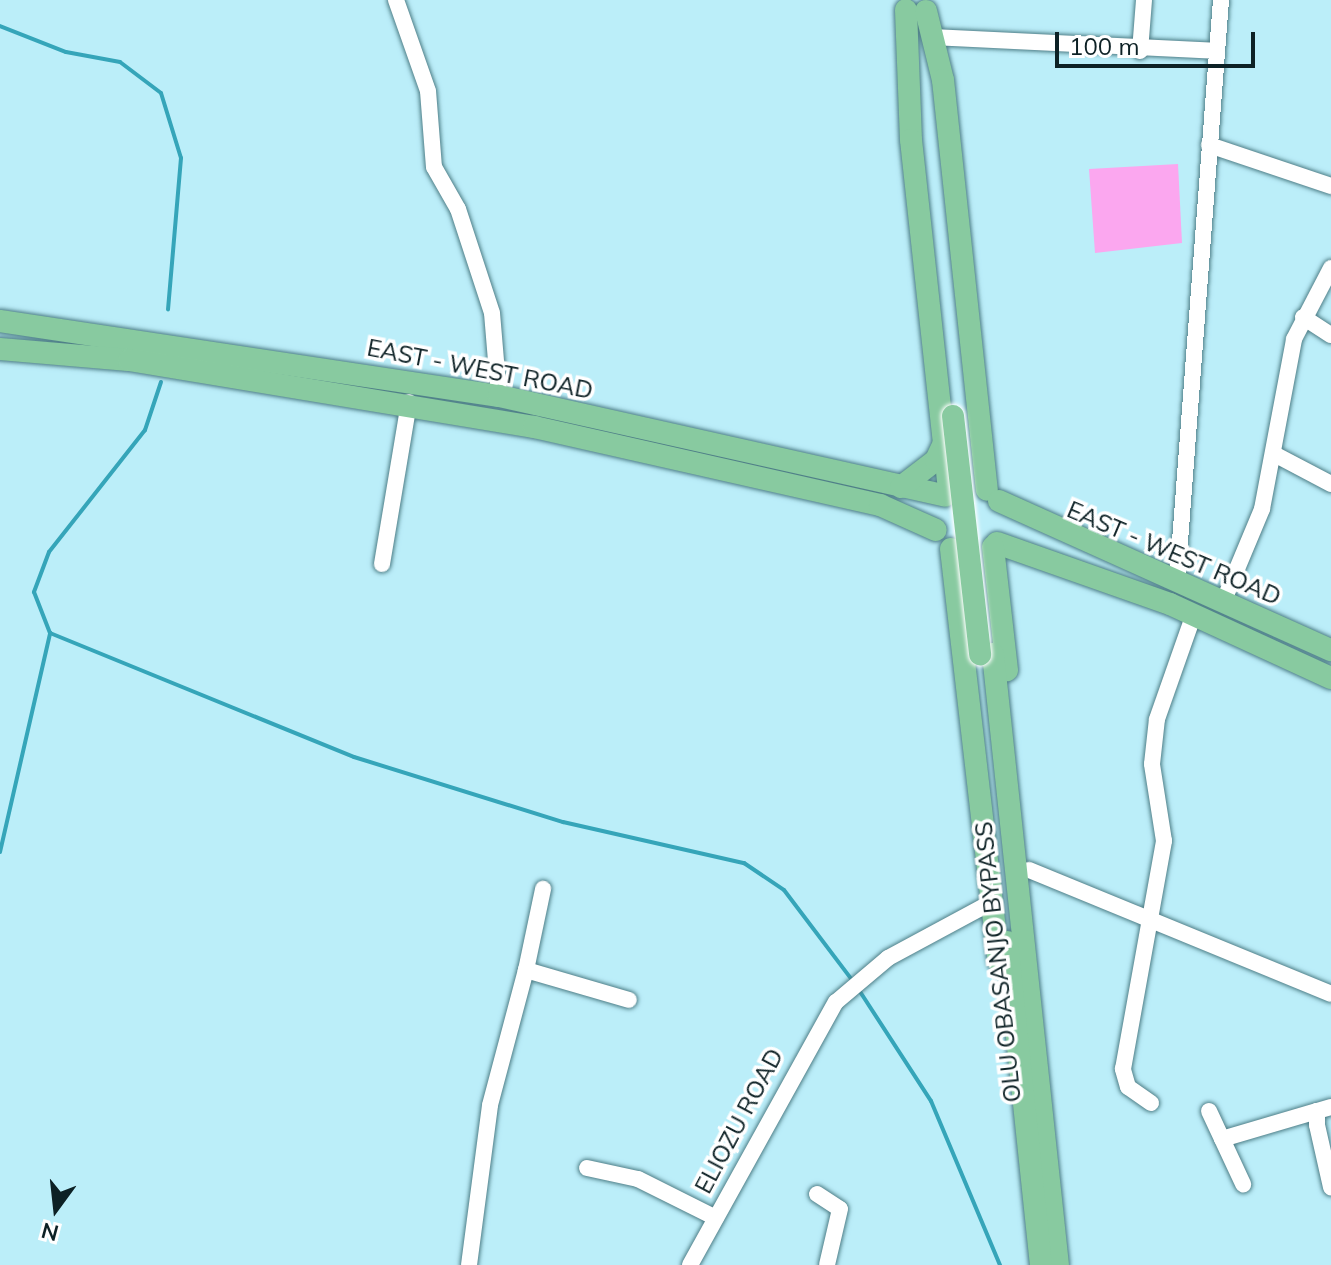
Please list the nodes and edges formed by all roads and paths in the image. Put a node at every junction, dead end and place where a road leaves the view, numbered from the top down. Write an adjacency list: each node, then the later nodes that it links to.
1 (396, 0): 15 (street)
2 (1144, 0): 6 (street)
3 (1221, 0): 7 (street)
4 (915, 5): 5 (main road); 17 (main road); 42 (main road, OLU OBASANJO BYPASS)
5 (932, 37): 6 (street); 22 (main road)
6 (1140, 51): 7 (street)
7 (1215, 51): 8 (street)
8 (1209, 145): 9 (street); 27 (street)
9 (1331, 186)
10 (1331, 268): 11 (street)
11 (1303, 317): 13 (street); 18 (street)
12 (0, 321): 15 (main road, EAST - WEST ROAD)
13 (1331, 335)
14 (0, 349): 16 (main road, EAST - WEST ROAD)
15 (499, 396): 20 (main road, EAST - WEST ROAD)
16 (409, 402): 23 (main road, EAST - WEST ROAD); 26 (street)
17 (944, 443): 20 (main road); 21 (main road)
18 (1276, 455): 19 (street); 28 (street)
19 (1331, 484)
20 (901, 487): 21 (main road, EAST - WEST ROAD)
21 (947, 494): 22 (main road); 23 (main road)
22 (993, 495): 24 (main road); 27 (main road, EAST - WEST ROAD)
23 (936, 530): 25 (main road)
24 (995, 545): 25 (main road); 29 (main road, EAST - WEST ROAD); 32 (main road)
25 (951, 549): 34 (main road)
26 (382, 564)
27 (1177, 581): 28 (main road, EAST - WEST ROAD)
28 (1224, 600): 30 (main road, EAST - WEST ROAD)
29 (1194, 614): 31 (main road, EAST - WEST ROAD); 35 (street)
30 (1331, 650)
31 (1331, 678)
32 (1029, 870): 35 (street); 42 (main road)
33 (543, 889): 36 (street)
34 (992, 902): 42 (main road); 48 (street, ELIOZU ROAD)
35 (1155, 921): 37 (street); 39 (street)
36 (526, 970): 38 (street); 49 (street)
37 (1331, 994)
38 (629, 1000)
39 (1151, 1103)
40 (1324, 1109): 43 (street); 46 (street)
41 (1209, 1111): 43 (street)
42 (1033, 1129): 52 (main road); 53 (main road, OLU OBASANJO BYPASS)
43 (1222, 1139): 45 (street)
44 (587, 1168): 48 (street)
45 (1243, 1184)
46 (1331, 1187)
47 (817, 1194): 51 (street)
48 (716, 1218): 50 (street, ELIOZU ROAD)
49 (469, 1265)
50 (690, 1265)
51 (827, 1265)
52 (1041, 1265)
53 (1058, 1265)

